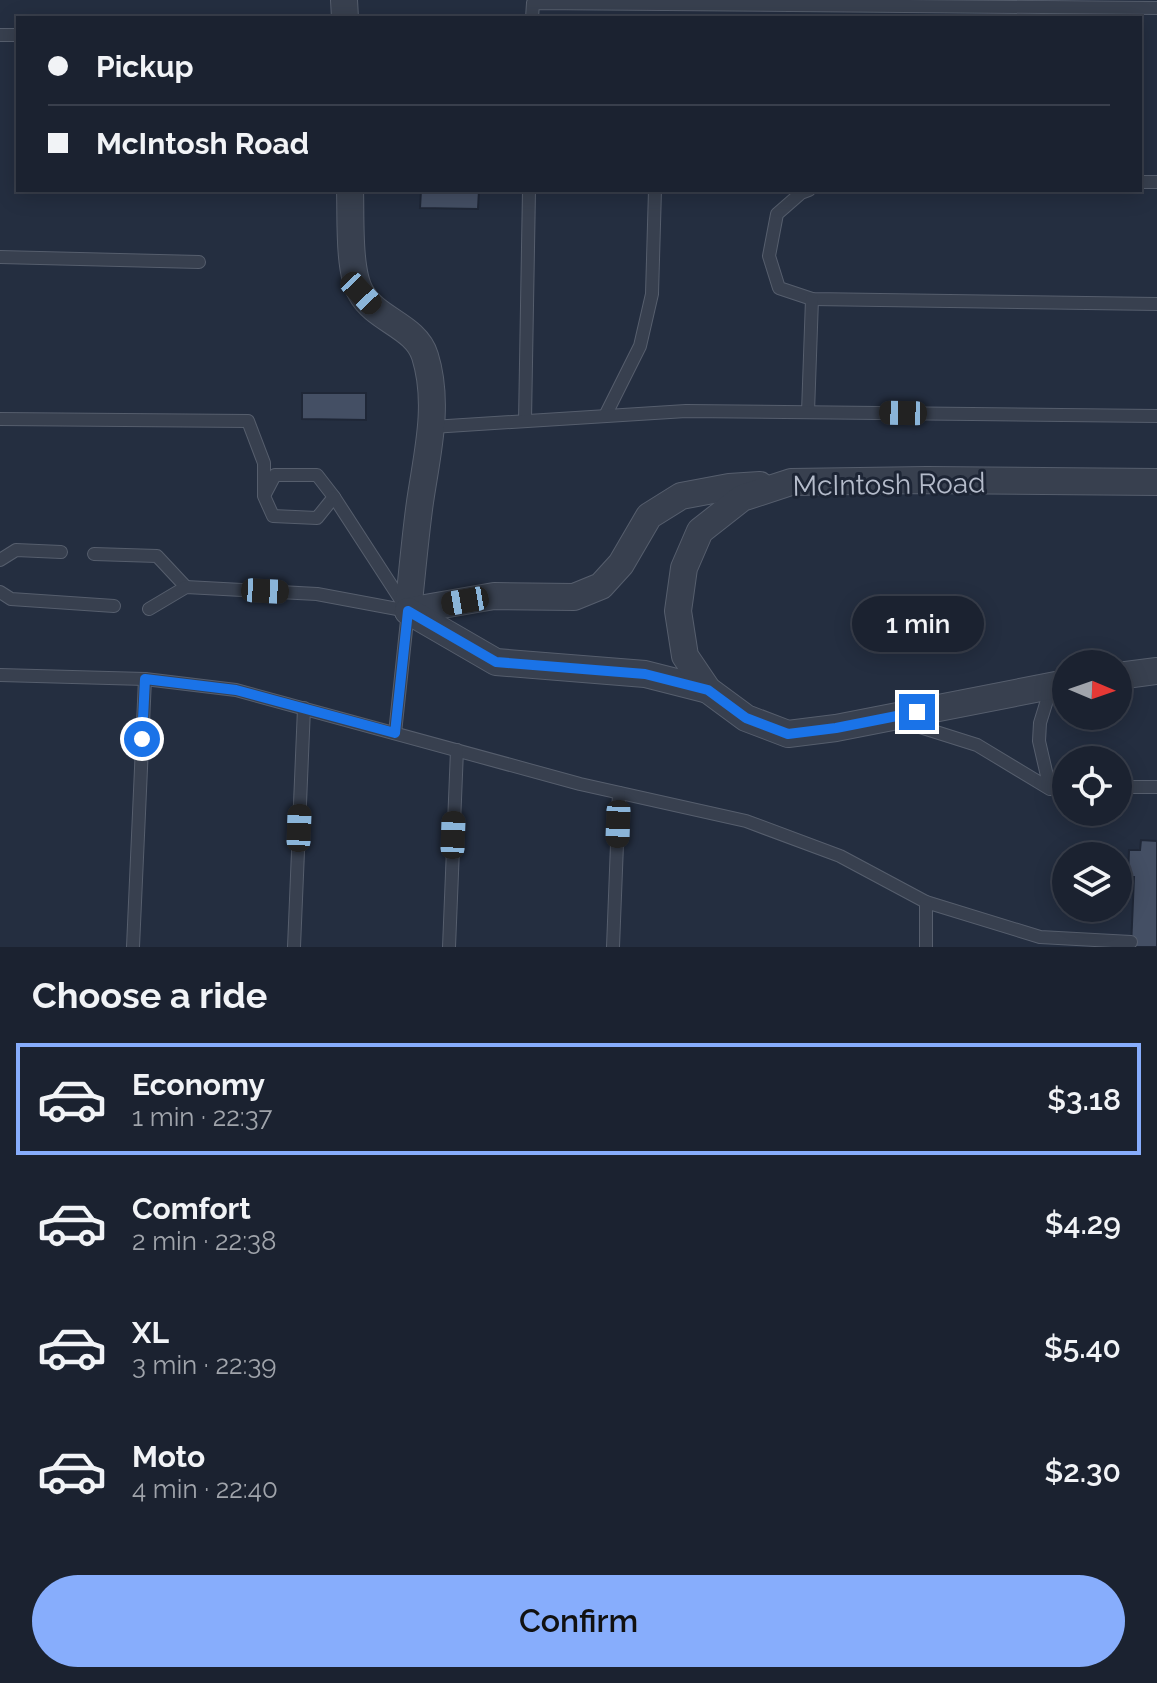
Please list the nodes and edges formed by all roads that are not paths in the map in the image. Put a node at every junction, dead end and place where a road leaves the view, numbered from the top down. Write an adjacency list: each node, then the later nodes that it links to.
1 (660, 4): 2 (lane); 3 (lane); 4 (lane)
2 (1157, 8)
3 (532, 16)
4 (660, 16)
5 (350, 192): 18 (street)
6 (529, 192): 17 (lane)
7 (655, 192): 14 (lane)
8 (804, 192): 11 (lane)
9 (0, 257): 10 (lane)
10 (199, 262)
11 (812, 299): 12 (lane); 13 (lane)
12 (1157, 304)
13 (808, 412): 14 (lane); 15 (lane)
14 (605, 416): 17 (lane)
15 (1157, 416)
16 (0, 419): 21 (lane)
17 (525, 421): 18 (lane)
18 (432, 427): 30 (street)
19 (791, 482): 20 (street, McIntosh Road); 30 (street); 36 (street, McIntosh Road)
20 (1157, 482)
21 (264, 496): 22 (lane); 22 (lane)
22 (334, 497): 30 (lane)
23 (61, 552): 25 (lane)
24 (94, 554): 26 (lane)
25 (0, 560)
26 (186, 587): 29 (lane); 30 (lane)
27 (0, 592): 28 (lane)
28 (114, 606)
29 (149, 609)
30 (408, 611): 36 (street); 40 (lane)
31 (1157, 671): 32 (street)
32 (1132, 674)
33 (0, 675): 34 (lane)
34 (145, 679): 38 (lane); 48 (lane)
35 (1052, 685): 39 (street, McIntosh Road)
36 (708, 690): 39 (street, McIntosh Road)
37 (1052, 698): 44 (lane)
38 (304, 708): 40 (lane); 49 (lane)
39 (890, 717): 44 (lane)
40 (395, 733): 41 (lane)
41 (457, 750): 45 (lane); 50 (lane)
42 (1132, 787): 43 (lane)
43 (1157, 787)
44 (1050, 789)
45 (619, 793): 46 (lane); 51 (lane)
46 (926, 902): 47 (lane); 52 (lane)
47 (1131, 942)
48 (133, 947)
49 (294, 947)
50 (449, 947)
51 (613, 947)
52 (926, 947)

